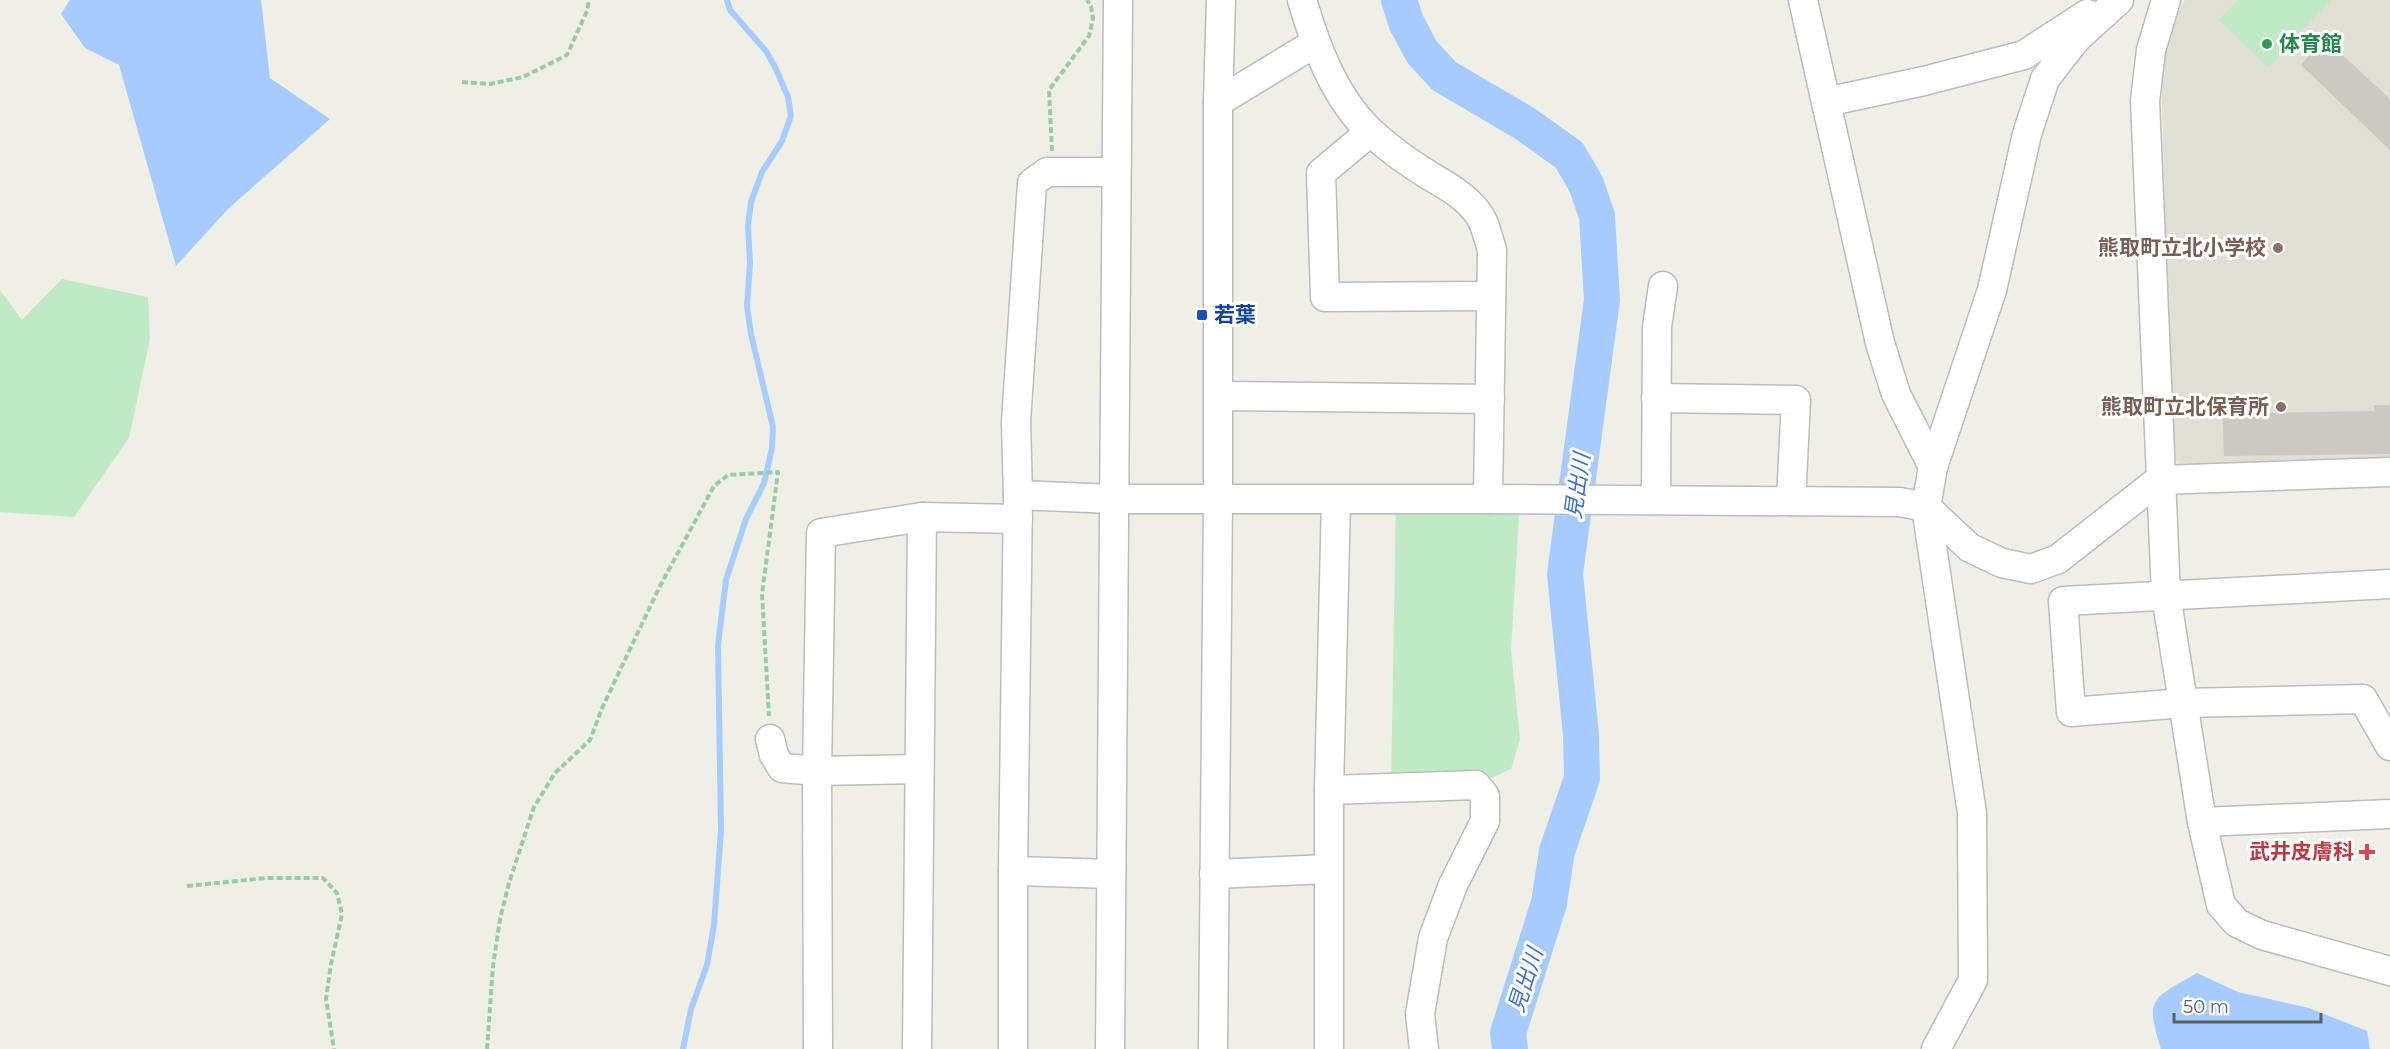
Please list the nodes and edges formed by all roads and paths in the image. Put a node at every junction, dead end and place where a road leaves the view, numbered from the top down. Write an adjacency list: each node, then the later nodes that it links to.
1 (589, 0): 10 (path)
2 (1087, 0): 14 (path)
3 (1118, 0): 15 (street)
4 (1221, 0): 11 (street)
5 (1302, 0): 9 (street)
6 (1803, 0): 12 (street)
7 (2166, 0): 23 (street)
8 (2114, 3): 12 (street); 21 (street)
9 (1315, 44): 11 (street); 13 (street)
10 (462, 82)
11 (1218, 102): 18 (street)
12 (1826, 102): 21 (street)
13 (1370, 132): 17 (street); 17 (street)
14 (1053, 172): 15 (street); 30 (street)
15 (1116, 172): 26 (street)
16 (1663, 286): 19 (street)
17 (1491, 296): 20 (street)
18 (1218, 396): 20 (street); 24 (street)
19 (1656, 398): 28 (street); 29 (street)
20 (1490, 399): 25 (street)
21 (1933, 467): 31 (street)
22 (2390, 472): 23 (street)
23 (2160, 480): 31 (street); 34 (street)
24 (1218, 498): 26 (street); 27 (street); 46 (street)
25 (1488, 498): 27 (street); 28 (street)
26 (1113, 499): 30 (street); 45 (street)
27 (1336, 500): 40 (street)
28 (1656, 501): 29 (street)
29 (1791, 501): 31 (street)
30 (1018, 507): 32 (street); 44 (street)
31 (1926, 507): 58 (street)
32 (922, 517): 38 (street); 39 (street)
33 (2390, 584): 34 (street)
34 (2166, 595): 35 (street); 35 (street)
35 (2184, 703): 37 (street); 42 (street)
36 (770, 739): 39 (street); 50 (path)
37 (2390, 746)
38 (920, 769): 39 (street); 52 (street)
39 (817, 771): 51 (street)
40 (1329, 790): 43 (street); 57 (street)
41 (2390, 814): 42 (street)
42 (2202, 822): 48 (street)
43 (1328, 869): 46 (street); 56 (street)
44 (1013, 871): 45 (street); 53 (street)
45 (1111, 874): 54 (street)
46 (1214, 874): 55 (street)
47 (187, 886): 49 (path)
48 (2390, 971)
49 (334, 1049)
50 (487, 1049)
51 (818, 1049)
52 (917, 1049)
53 (1013, 1049)
54 (1110, 1049)
55 (1213, 1049)
56 (1329, 1049)
57 (1424, 1049)
58 (1936, 1049)

